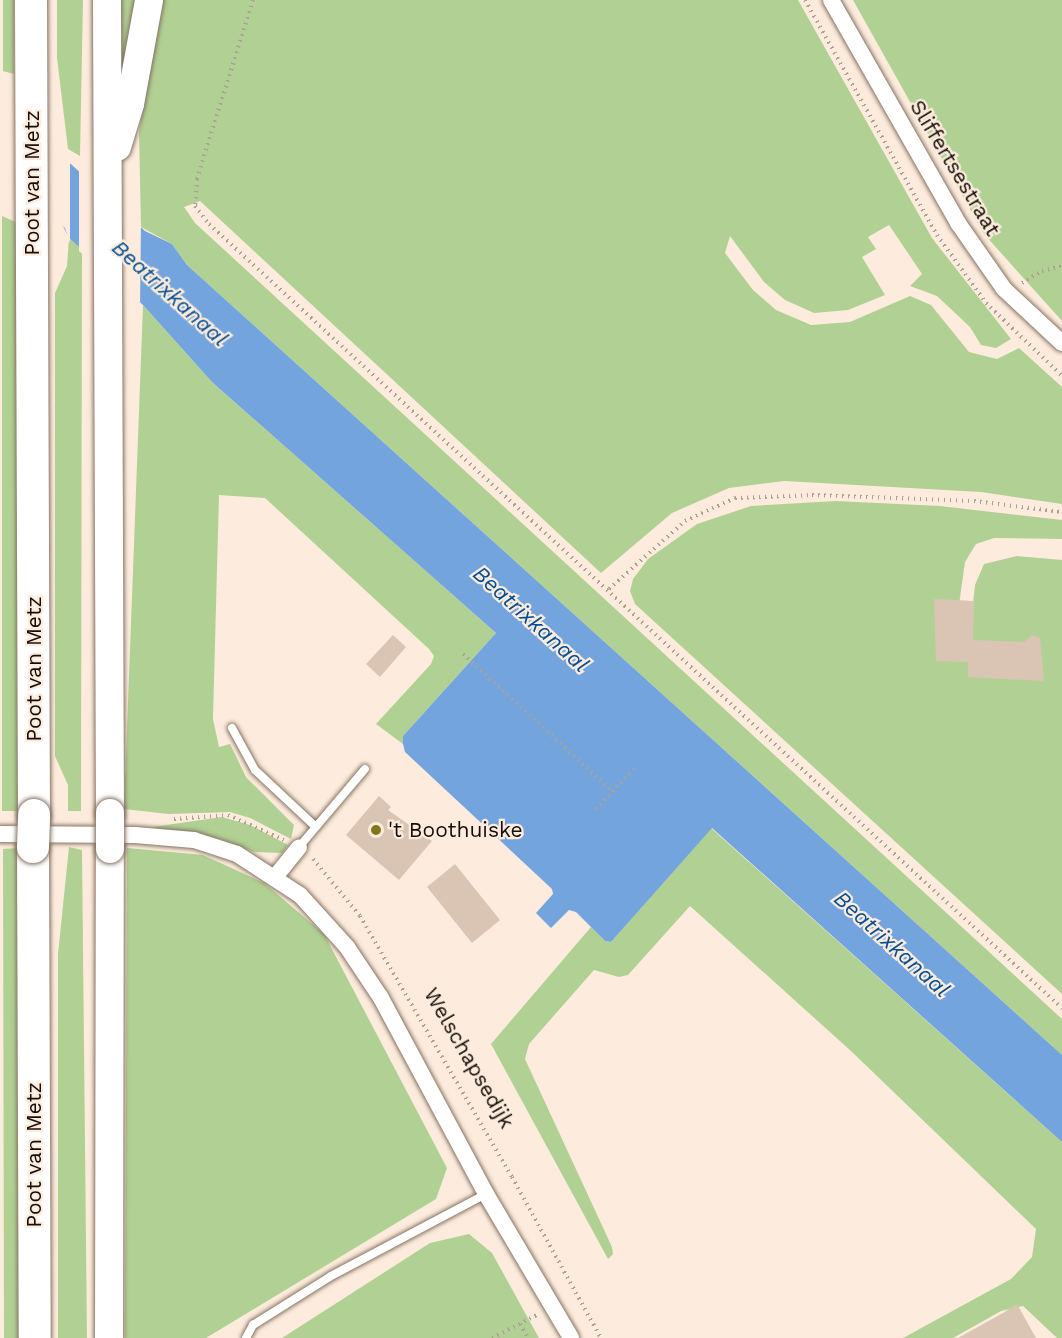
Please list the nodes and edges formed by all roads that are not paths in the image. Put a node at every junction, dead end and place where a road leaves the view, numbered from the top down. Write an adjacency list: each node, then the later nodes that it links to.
1 (31, 0): 14 (highway, Poot van Metz, bridge)
2 (107, 0): 5 (highway)
3 (149, 0): 5 (highway)
4 (831, 0): 6 (street, Sliffertsestraat)
5 (107, 182): 15 (highway, bridge)
6 (1062, 343)
7 (232, 728): 9 (lane)
8 (365, 769): 9 (lane)
9 (316, 827): 11 (lane)
10 (0, 834): 12 (street)
11 (299, 847): 12 (street)
12 (275, 877): 13 (street)
13 (486, 1194): 16 (lane); 17 (street)
14 (35, 1338)
15 (110, 1338)
16 (246, 1338)
17 (571, 1338)

